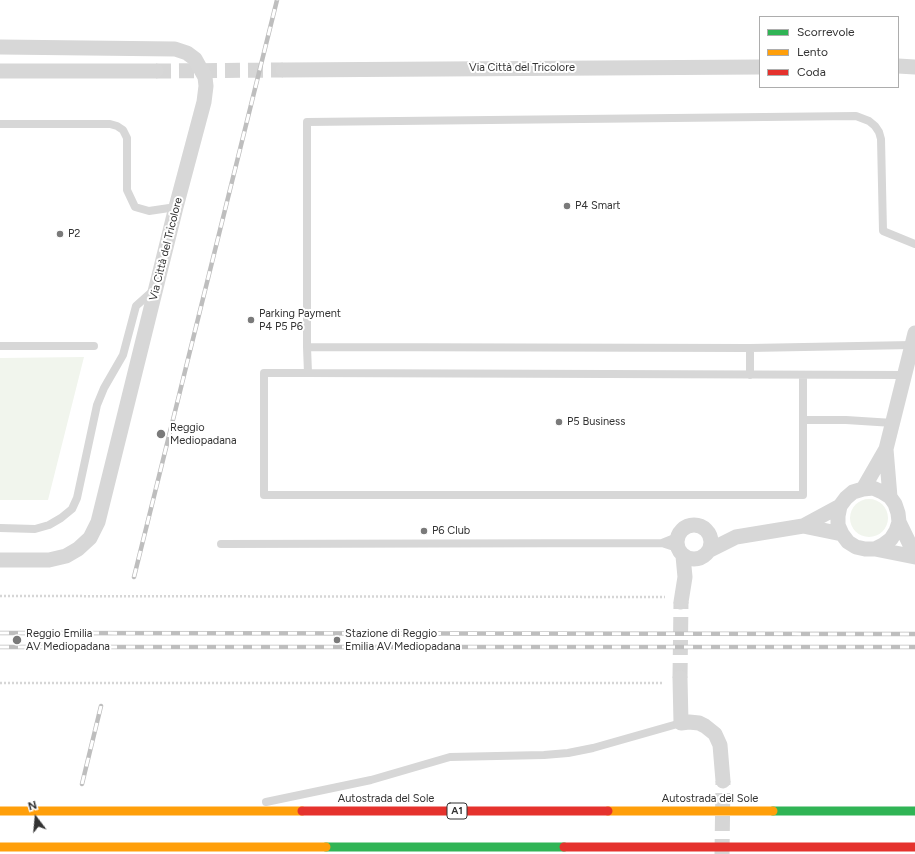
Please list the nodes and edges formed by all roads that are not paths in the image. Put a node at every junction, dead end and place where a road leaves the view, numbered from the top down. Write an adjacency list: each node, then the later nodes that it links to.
1 (0, 47): 9 (street, Via Città del Tricolore)
2 (899, 66): 4 (street)
3 (759, 67): 5 (street, Via Città del Tricolore)
4 (915, 67)
5 (283, 70)
6 (0, 71): 7 (street)
7 (156, 71)
8 (0, 124): 9 (lane)
9 (176, 207): 11 (street, Via Città del Tricolore)
10 (915, 244): 15 (lane)
11 (156, 288): 29 (lane); 38 (street, Via Città del Tricolore)
12 (914, 339): 16 (lane); 20 (street)
13 (0, 346): 14 (lane)
14 (94, 346)
15 (308, 347): 16 (lane); 17 (lane)
16 (750, 348): 18 (lane)
17 (308, 373): 18 (lane); 21 (lane)
18 (750, 375): 19 (lane)
19 (804, 375): 20 (lane); 21 (lane)
20 (905, 375): 22 (street)
21 (803, 420): 22 (lane)
22 (893, 424): 23 (street)
23 (886, 449): 24 (street); 25 (street)
24 (863, 489): 25 (street); 26 (street)
25 (890, 497): 27 (street)
26 (840, 506): 28 (street); 31 (street)
27 (898, 522): 35 (street); 37 (street)
28 (803, 526): 31 (street); 32 (street)
29 (0, 528)
30 (707, 531): 32 (street); 34 (street); 36 (street)
31 (842, 534): 35 (street)
32 (736, 537): 36 (street)
33 (221, 544): 34 (lane)
34 (679, 547): 39 (street); 40 (street)
35 (875, 549): 37 (street)
36 (710, 550): 39 (street)
37 (915, 556)
38 (0, 560)
39 (698, 560): 40 (street)
40 (685, 577): 41 (street)
41 (681, 602)
42 (680, 678): 43 (street)
43 (681, 724): 44 (street); 46 (lane)
44 (723, 781)
45 (0, 811): 46 (highway, Autostrada del Sole / A1)
46 (222, 811): 47 (highway, Autostrada del Sole / A1)
47 (915, 811)
48 (915, 847): 50 (highway)
49 (0, 848): 50 (highway)
50 (266, 848): 51 (lane)
51 (287, 854)

